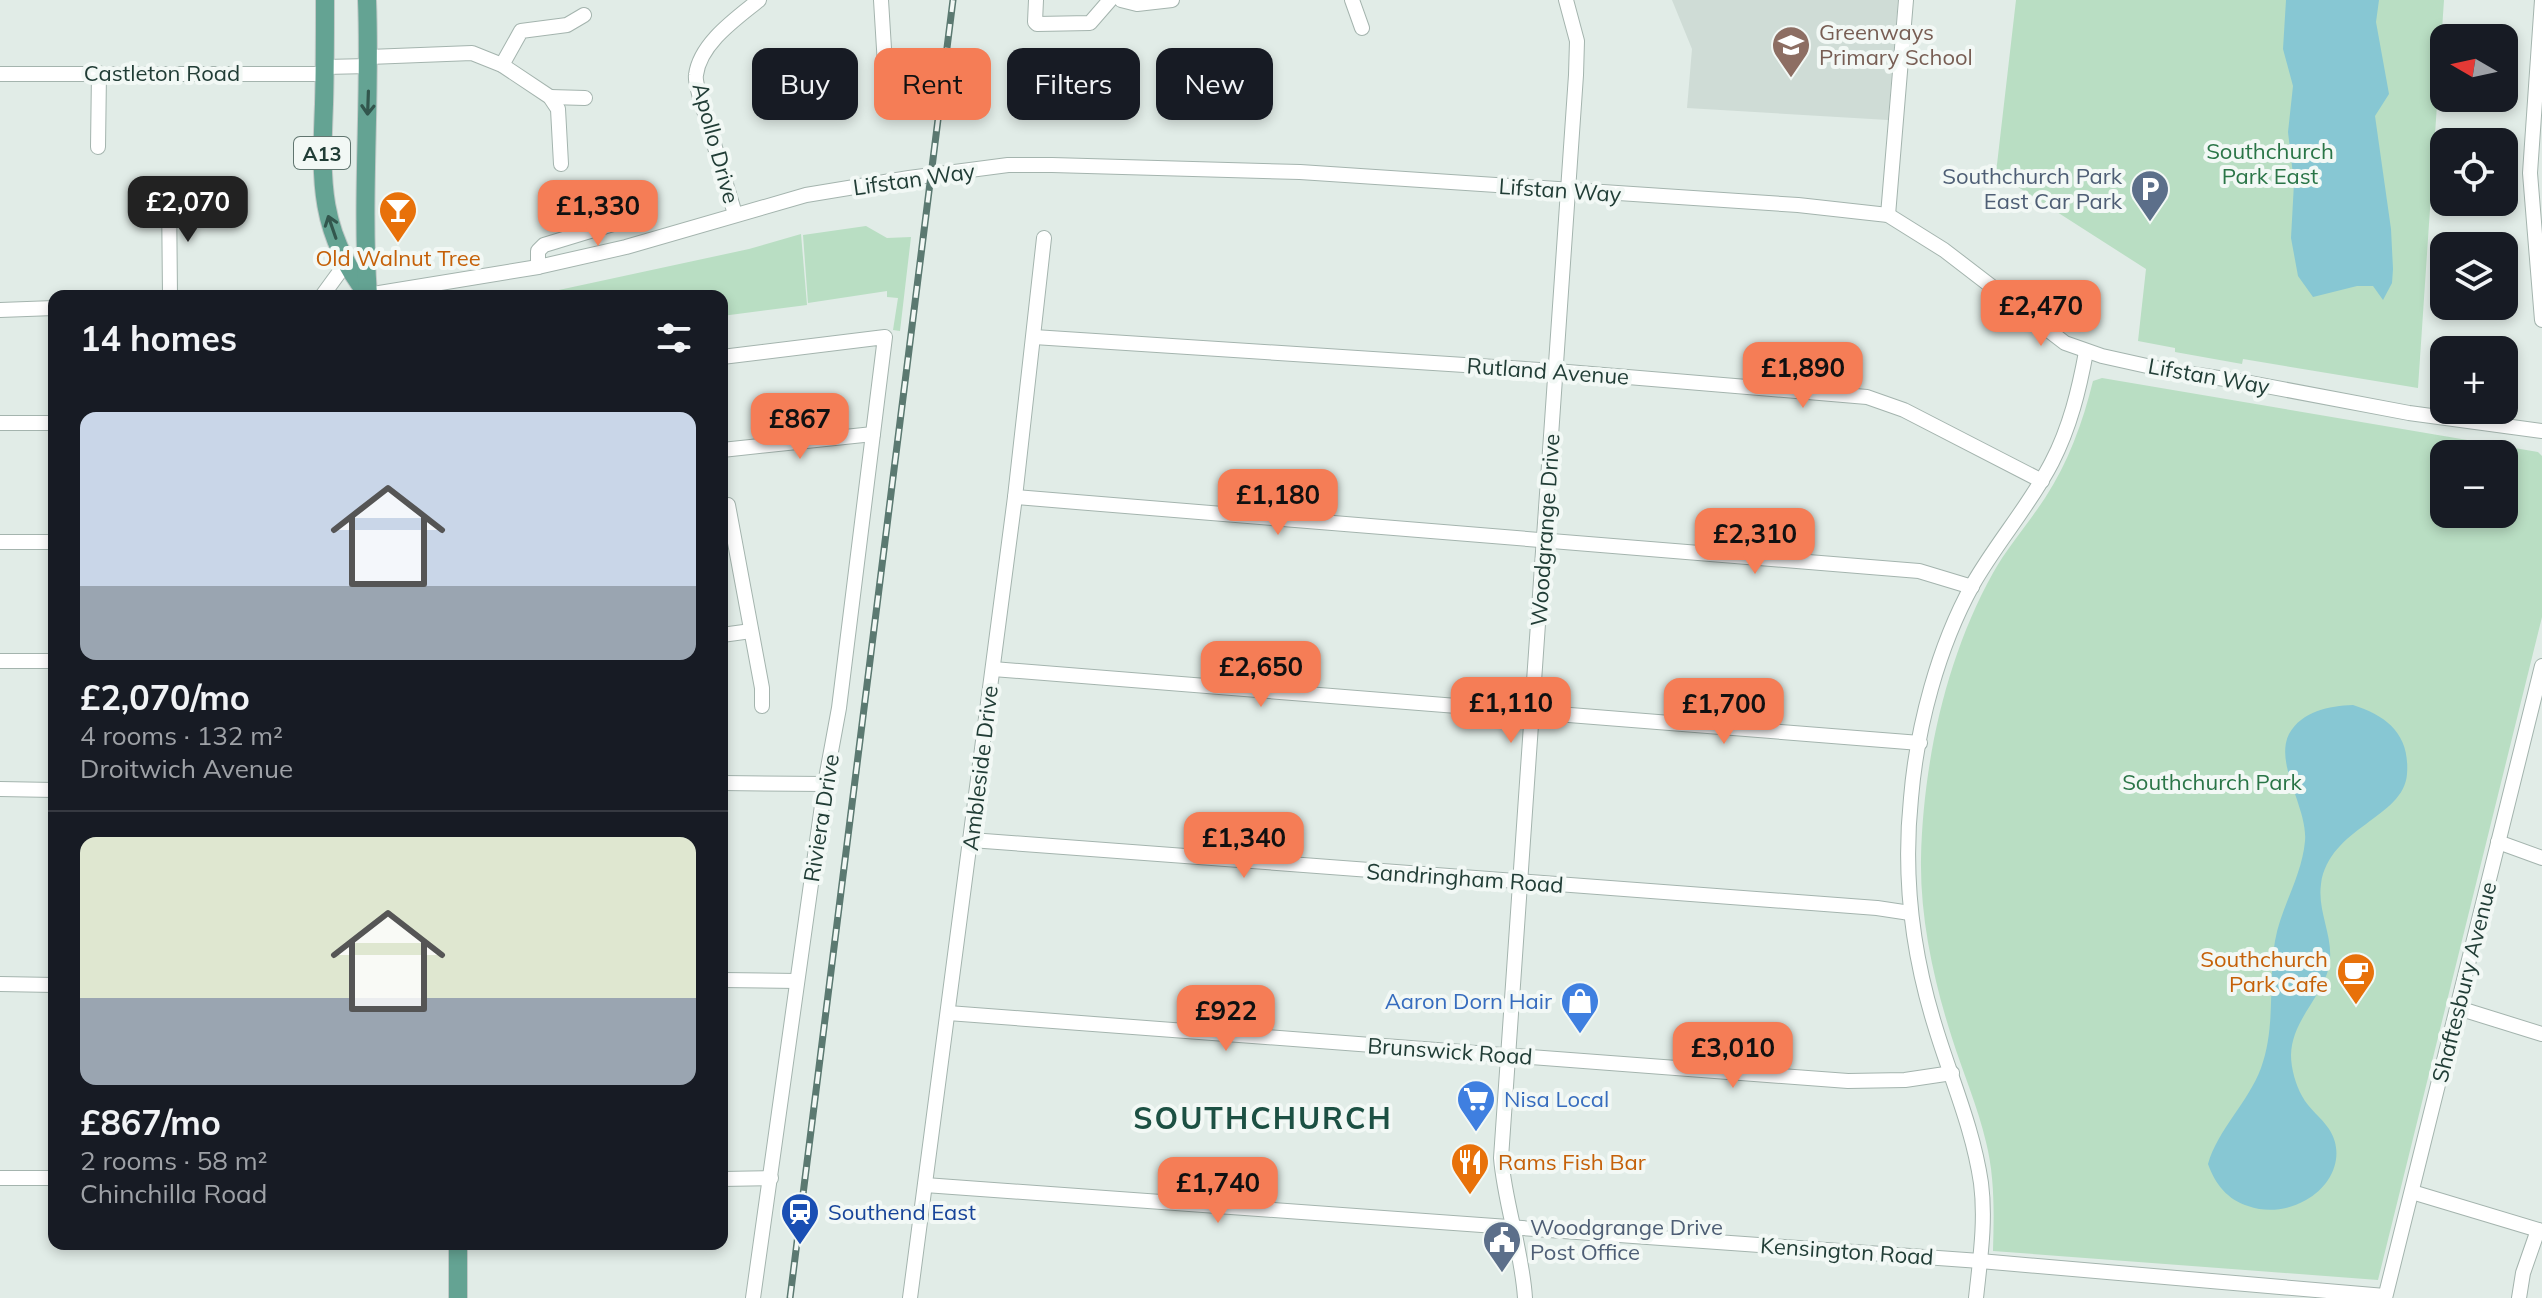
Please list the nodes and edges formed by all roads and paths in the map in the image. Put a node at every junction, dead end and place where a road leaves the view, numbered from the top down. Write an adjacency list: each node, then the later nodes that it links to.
1 (325, 0): 19 (main road, A13)
2 (367, 0): 17 (main road, A13)
3 (759, 0): 28 (street, Apollo Drive)
4 (881, 0): 16 (street)
5 (1036, 0): 6 (street)
6 (1110, 0)
7 (1121, 0): 8 (street)
8 (1172, 0)
9 (1352, 0): 14 (street)
10 (1566, 0): 26 (street, Woodgrange Drive)
11 (1906, 0): 29 (street)
12 (2542, 0): 15 (street)
13 (584, 15): 18 (street)
14 (1362, 28)
15 (2541, 38): 41 (street)
16 (884, 48)
17 (369, 62): 18 (street, Castleton Road); 19 (street, Castleton Road); 37 (main road, A13, one-way to 37)
18 (502, 65): 22 (street, Castleton Road)
19 (325, 70): 20 (street, Castleton Road); 32 (main road, A13, one-way to 19)
20 (99, 73): 21 (street, Castleton Road); 24 (street)
21 (0, 74)
22 (550, 97): 23 (street); 25 (street)
23 (585, 98)
24 (98, 147)
25 (561, 164)
26 (1568, 190): 28 (street, Lifstan Way); 29 (street, Lifstan Way); 45 (street, Woodgrange Drive)
27 (169, 193): 34 (street)
28 (735, 214): 33 (street, Lifstan Way)
29 (1888, 215): 43 (street, Lifstan Way)
30 (636, 217): 33 (street)
31 (1044, 238): 42 (street, Ambleside Drive)
32 (343, 256): 35 (street); 36 (main road, A13)
33 (538, 267): 38 (street, Lifstan Way)
34 (170, 290)
35 (326, 290)
36 (364, 290)
37 (368, 290)
38 (403, 290)
39 (48, 308): 40 (street)
40 (0, 310)
41 (2542, 320)
42 (1034, 337): 45 (street, Rutland Avenue); 52 (street, Ambleside Drive)
43 (2086, 352): 48 (street, Lifstan Way); 51 (street)
44 (728, 356): 49 (street, Riviera Drive)
45 (1556, 371): 51 (street, Rutland Avenue); 55 (street, Woodgrange Drive)
46 (0, 423): 47 (street)
47 (48, 423)
48 (2542, 431)
49 (873, 434): 50 (street); 70 (street, Riviera Drive)
50 (728, 449)
51 (2042, 481): 58 (street)
52 (1015, 497): 55 (street); 64 (street, Ambleside Drive)
53 (728, 505): 54 (street)
54 (728, 540): 59 (street)
55 (1544, 540): 58 (street); 67 (street, Woodgrange Drive)
56 (0, 542): 57 (street)
57 (48, 542)
58 (1972, 587): 68 (street)
59 (751, 631): 60 (street); 66 (street)
60 (728, 634)
61 (0, 661): 62 (street)
62 (48, 661)
63 (2542, 666): 65 (street, Shaftesbury Avenue)
64 (993, 669): 67 (street); 73 (street, Ambleside Drive)
65 (2540, 685): 74 (street, Shaftesbury Avenue)
66 (762, 706)
67 (1532, 712): 68 (street); 76 (street, Woodgrange Drive)
68 (1920, 743): 77 (street)
69 (728, 783): 70 (street)
70 (825, 784): 79 (street, Riviera Drive)
71 (0, 789): 72 (street)
72 (48, 790)
73 (971, 840): 76 (street, Sandringham Road); 83 (street, Ambleside Drive)
74 (2498, 842): 75 (street); 82 (street, Shaftesbury Avenue)
75 (2542, 858)
76 (1520, 883): 77 (street, Sandringham Road); 85 (street, Woodgrange Drive)
77 (1910, 913): 86 (street)
78 (728, 980): 79 (street)
79 (797, 981): 89 (street, Riviera Drive)
80 (0, 984): 81 (street)
81 (48, 985)
82 (2458, 1008): 84 (street); 92 (street, Shaftesbury Avenue)
83 (948, 1013): 85 (street, Brunswick Road); 91 (street, Ambleside Drive)
84 (2542, 1034)
85 (1507, 1055): 86 (street, Brunswick Road); 93 (street, Woodgrange Drive)
86 (1952, 1073): 96 (street)
87 (0, 1178): 88 (street)
88 (48, 1178)
89 (771, 1178): 90 (street); 99 (street, Riviera Drive)
90 (728, 1179)
91 (925, 1185): 93 (street, Kensington Road); 100 (street, Ambleside Drive)
92 (2412, 1192): 94 (street); 97 (street, Shaftesbury Avenue)
93 (1513, 1226): 96 (street, Kensington Road); 101 (street, Woodgrange Drive)
94 (2540, 1230): 103 (street)
95 (458, 1250): 98 (main road)
96 (1980, 1261): 97 (street, Kensington Road); 102 (street)
97 (2385, 1297)
98 (458, 1298)
99 (753, 1298)
100 (910, 1298)
101 (1525, 1298)
102 (1976, 1298)
103 (2519, 1298)

